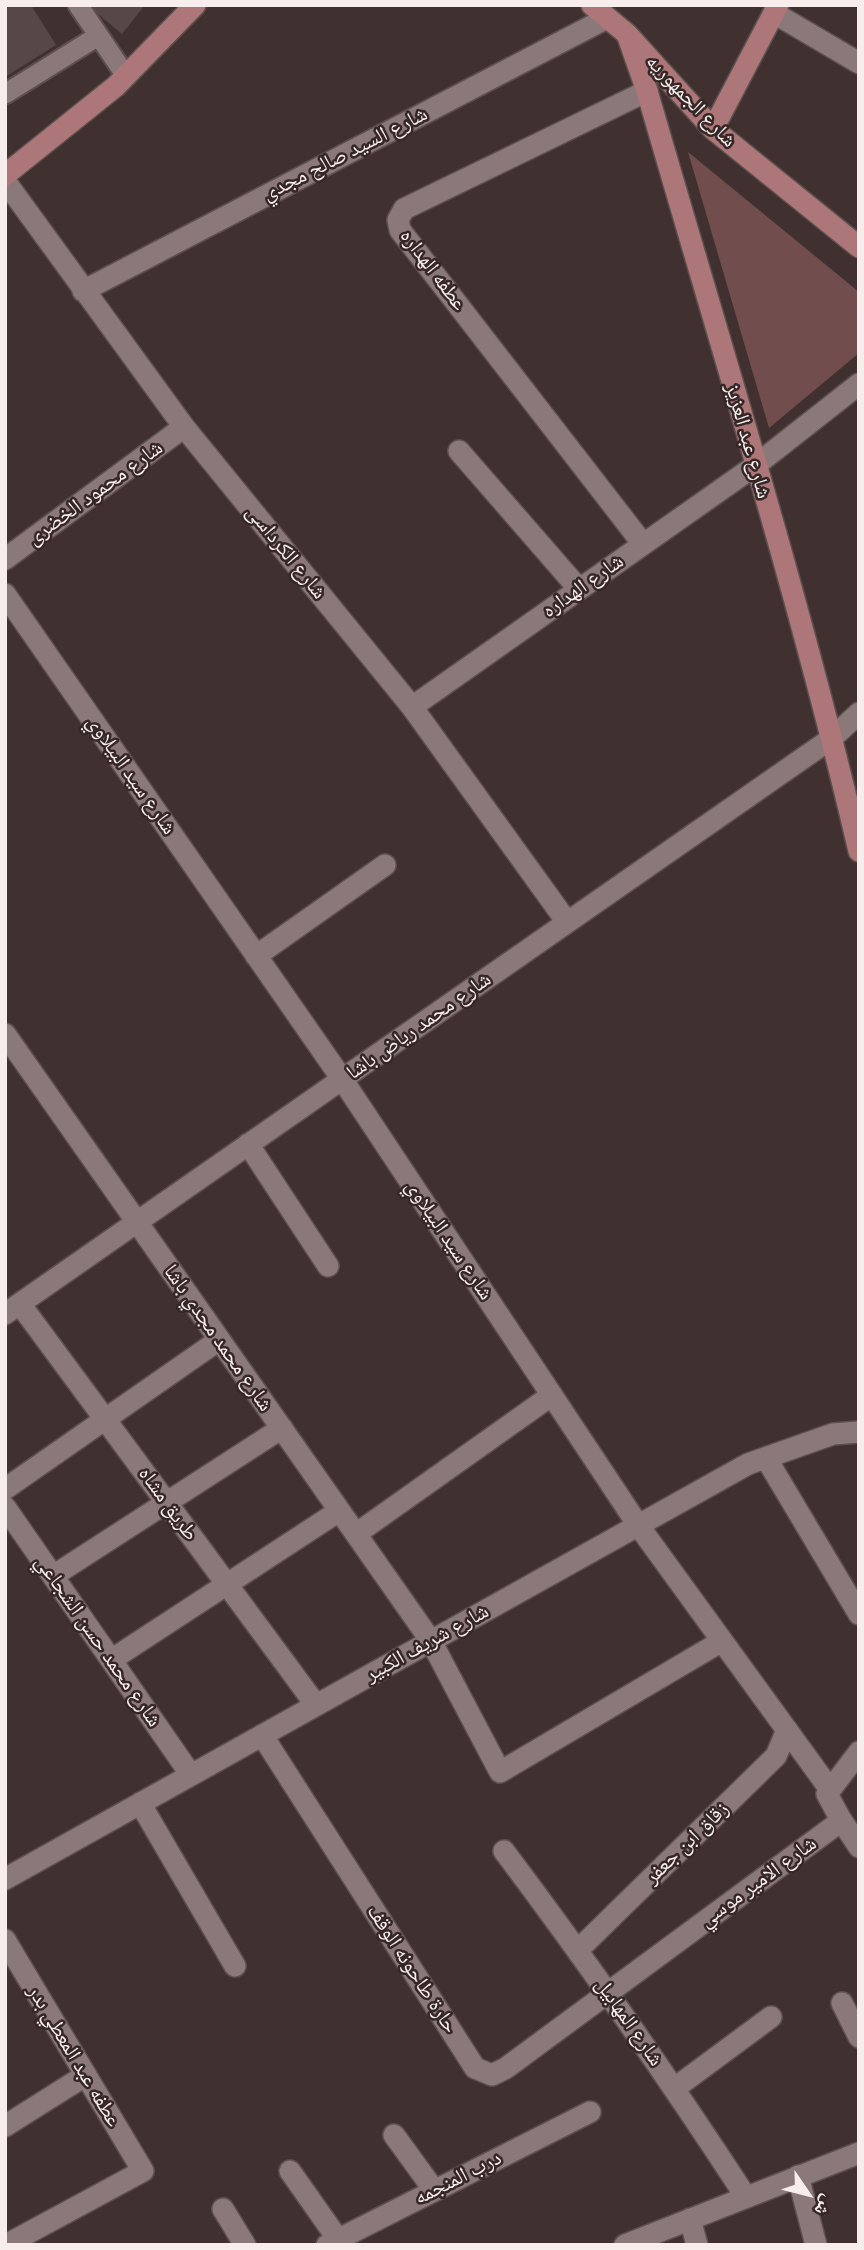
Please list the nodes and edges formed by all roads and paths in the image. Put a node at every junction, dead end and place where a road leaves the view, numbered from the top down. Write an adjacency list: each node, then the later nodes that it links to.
1 (78, 5): 6 (lane)
2 (195, 5): 8 (main road)
3 (776, 9): 7 (street); 11 (main road)
4 (600, 12): 5 (main road, شارع الجمهوريه); 15 (street, شارع السيد صالح مجدي)
5 (627, 34): 9 (main road, شارع عبد العزيز); 11 (main road, شارع الجمهوريه)
6 (98, 36): 8 (lane); 10 (lane)
7 (859, 64)
8 (126, 76): 12 (main road)
9 (647, 91): 19 (main road, شارع عبد العزيز); 20 (street, عطفه الهداره)
10 (5, 94)
11 (713, 130): 14 (main road, شارع الجمهوريه)
12 (5, 175)
13 (5, 181): 15 (street, شارع الكرداسى)
14 (859, 247)
15 (83, 290): 17 (street, شارع الكرداسى)
16 (859, 384): 19 (street, شارع الهداره)
17 (184, 427): 21 (street, شارع محمود الخضرى); 24 (street, شارع الكرداسى)
18 (459, 452): 22 (street)
19 (755, 465): 20 (street, شارع الهداره); 26 (main road, شارع عبد العزيز)
20 (643, 544): 22 (street, شارع الهداره)
21 (5, 559)
22 (579, 589): 24 (street, شارع الهداره)
23 (5, 594): 30 (street, شارع سيد البيلاوي)
24 (412, 707): 29 (street, شارع الكرداسى)
25 (859, 713): 26 (street, شارع محمد رياض باشا)
26 (832, 738): 27 (main road, شارع عبد العزيز); 29 (street, شارع محمد رياض باشا)
27 (859, 851)
28 (385, 866): 30 (street)
29 (567, 922): 32 (street, شارع محمد رياض باشا)
30 (256, 956): 32 (street, شارع سيد البيلاوي)
31 (5, 1034): 34 (street, شارع محمد مجدي باشا)
32 (342, 1079): 33 (street, شارع محمد رياض باشا); 38 (street, شارع سيد البيلاوي)
33 (248, 1144): 34 (street, شارع محمد رياض باشا); 35 (street)
34 (137, 1222): 36 (street, شارع محمد رياض باشا); 37 (street, شارع محمد مجدي باشا)
35 (328, 1266)
36 (13, 1309): 39 (street, طريق مشاه)
37 (219, 1340): 39 (street); 40 (street, شارع محمد مجدي باشا)
38 (552, 1395): 47 (street, شارع سيد البيلاوي); 48 (street)
39 (106, 1419): 43 (street); 44 (street, طريق مشاه)
40 (282, 1428): 44 (street); 46 (street, شارع محمد مجدي باشا)
41 (859, 1432): 42 (street, شارع شريف الكبير)
42 (766, 1458): 47 (street, شارع شريف الكبير); 51 (street)
43 (5, 1489)
44 (167, 1503): 49 (street); 50 (street, طريق مشاه)
45 (5, 1507): 49 (street, شارع محمد حسن الشجاعي)
46 (339, 1511): 48 (street, شارع محمد مجدي باشا); 50 (street)
47 (638, 1525): 52 (street, شارع شريف الكبير); 53 (street)
48 (356, 1534): 52 (street, شارع محمد مجدي باشا)
49 (53, 1576): 54 (street, شارع محمد حسن الشجاعي)
50 (227, 1584): 54 (street); 55 (street, طريق مشاه)
51 (859, 1614)
52 (432, 1641): 53 (street); 55 (street, شارع شريف الكبير)
53 (722, 1641): 56 (street)
54 (111, 1660): 59 (street, شارع محمد حسن الشجاعي)
55 (316, 1705): 57 (street, شارع شريف الكبير)
56 (787, 1730): 60 (street); 67 (street, زقاق ابن جعفر)
57 (262, 1735): 59 (street, شارع شريف الكبير); 69 (street, حارة طاحونه الوقف)
58 (859, 1752): 60 (street)
59 (191, 1775): 61 (street, شارع شريف الكبير)
60 (829, 1788): 62 (street)
61 (140, 1803): 65 (street, شارع شريف الكبير); 68 (street)
62 (840, 1818): 63 (street); 69 (street, شارع الامير موسي)
63 (859, 1847)
64 (505, 1851): 67 (street, شارع المهابيل)
65 (5, 1879)
66 (5, 1940): 73 (street, عطفه عبد المعطي بدر)
67 (578, 1950): 69 (street, شارع المهابيل)
68 (235, 1966)
69 (608, 1992): 74 (street, شارع المهابيل)
70 (842, 2003): 72 (street)
71 (771, 2017): 74 (street)
72 (859, 2037)
73 (86, 2075): 76 (street); 86 (street, عطفه عبد المعطي بدر)
74 (675, 2088): 82 (street, شارع المهابيل)
75 (590, 2112): 81 (street, درب المنجمه)
76 (5, 2126)
77 (394, 2135): 81 (street)
78 (859, 2153): 80 (street)
79 (290, 2171): 85 (street)
80 (798, 2176): 82 (street); 90 (street)
81 (434, 2190): 85 (street, درب المنجمه)
82 (746, 2197): 84 (street)
83 (223, 2209): 87 (street)
84 (690, 2218): 88 (street); 89 (street)
85 (335, 2243)
86 (6, 2245)
87 (245, 2245)
88 (625, 2245)
89 (697, 2245)
90 (816, 2245)

